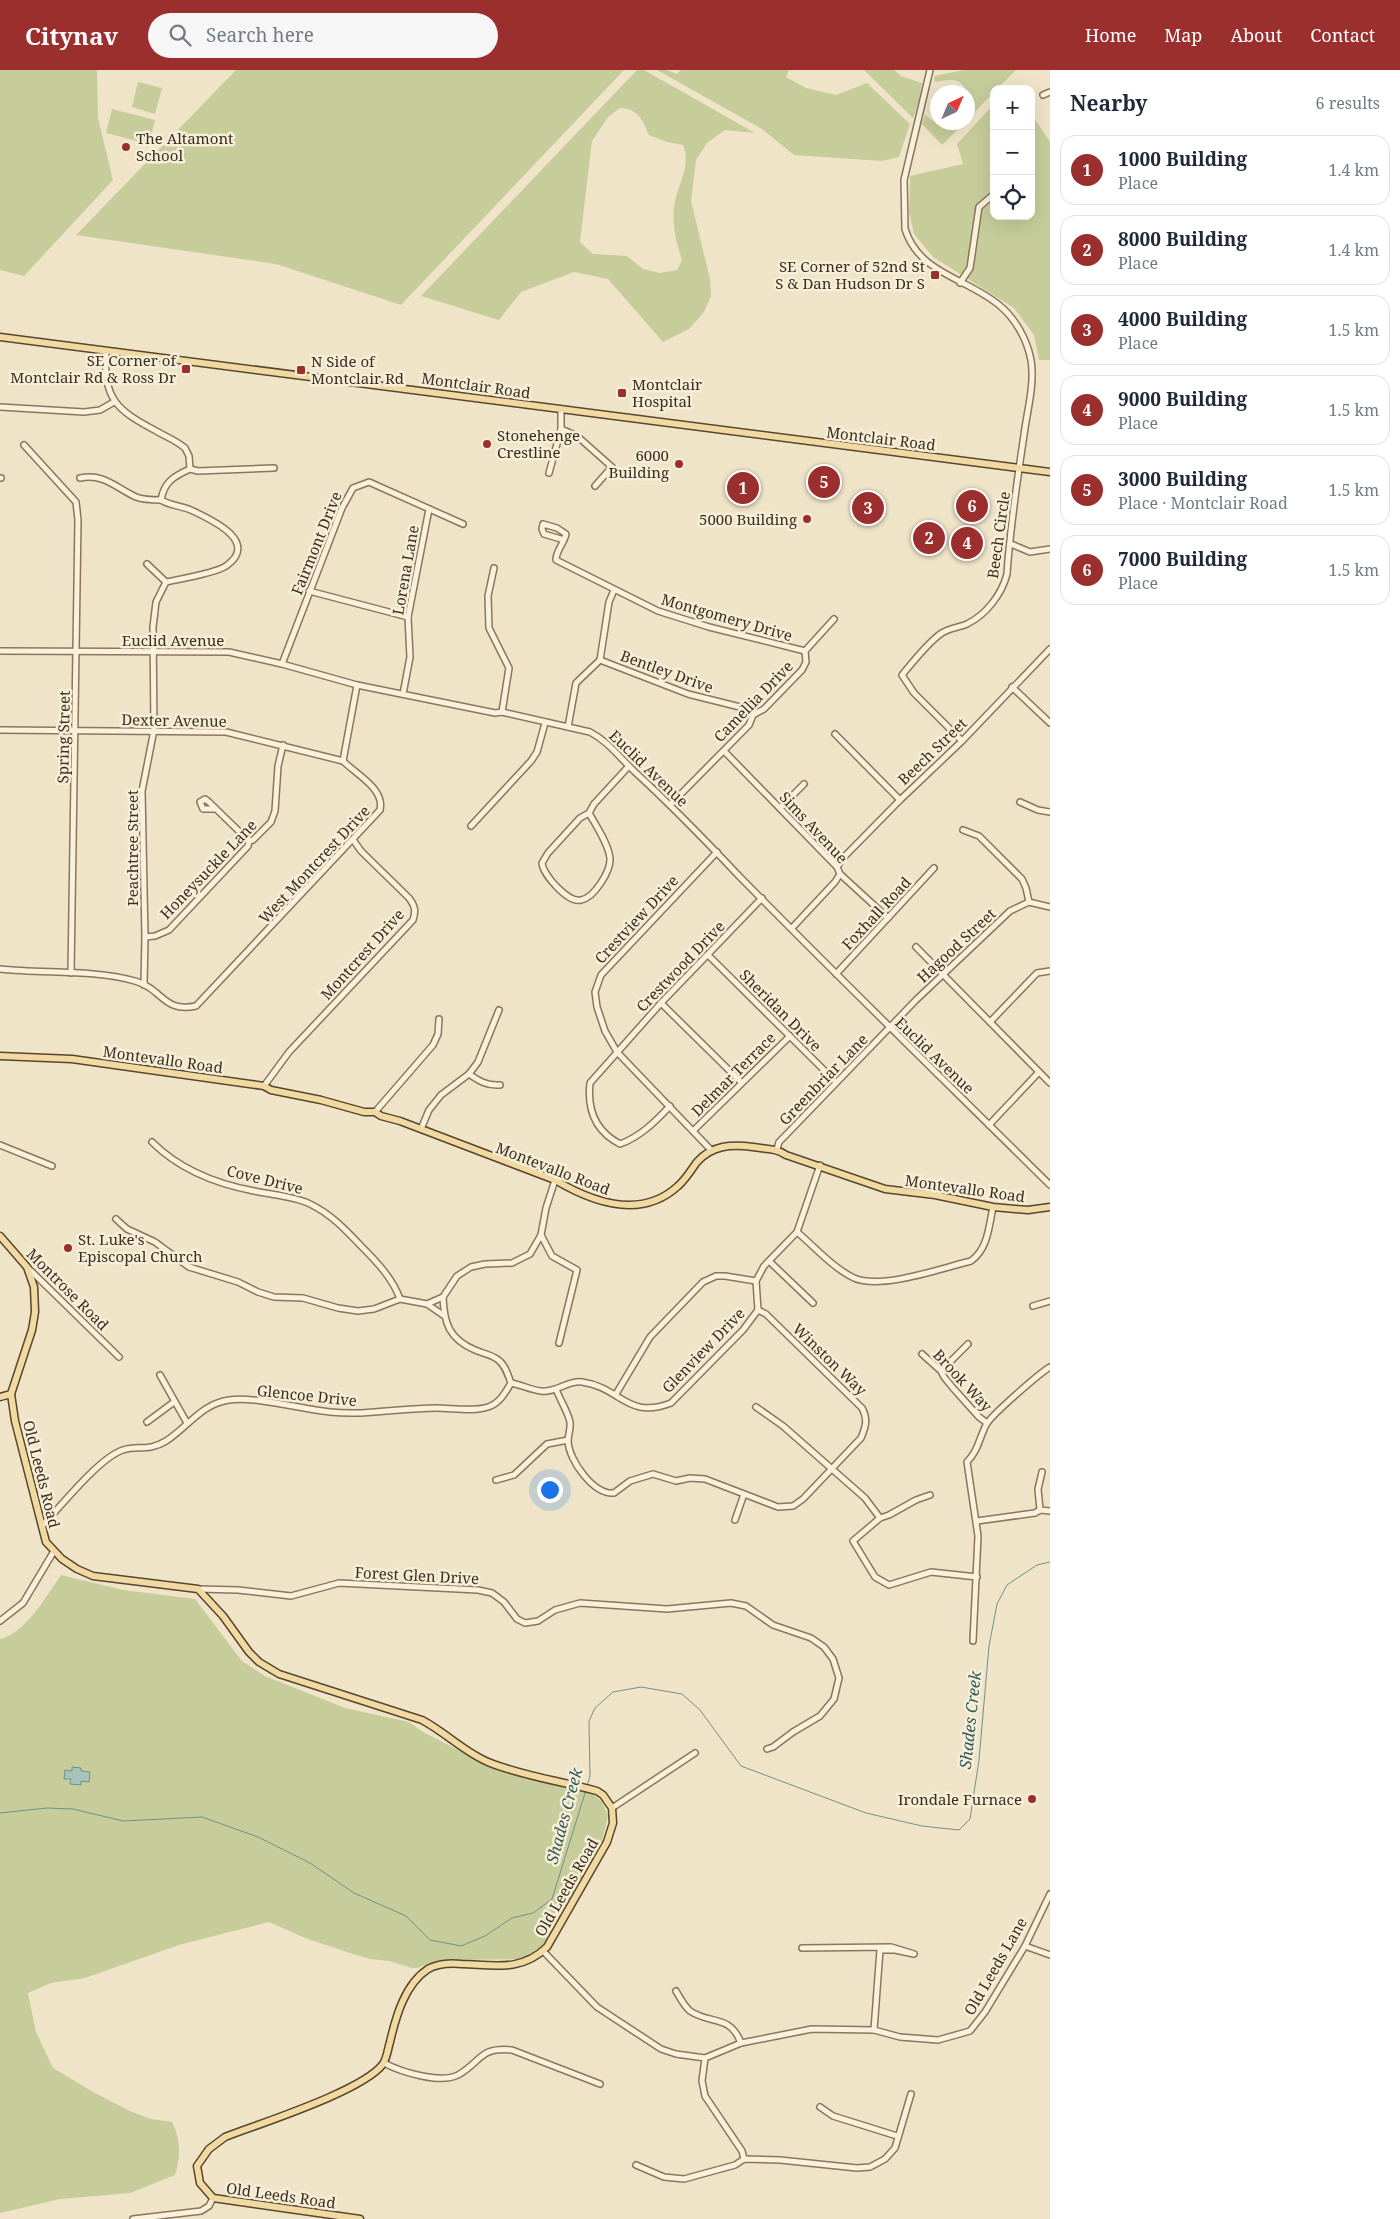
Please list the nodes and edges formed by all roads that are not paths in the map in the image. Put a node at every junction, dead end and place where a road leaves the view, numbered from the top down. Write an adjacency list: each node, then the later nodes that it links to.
1 (930, 70): 5 (street, Beech Circle)
2 (1050, 92): 3 (street)
3 (1043, 95)
4 (990, 198): 5 (street)
5 (960, 283): 15 (street, Beech Circle)
6 (0, 336): 7 (main road, Montclair Road)
7 (106, 351): 8 (street); 10 (main road, Montclair Road)
8 (114, 402): 9 (street); 14 (street)
9 (0, 407)
10 (561, 409): 11 (street); 15 (main road, Montclair Road)
11 (561, 429): 17 (street); 19 (street)
12 (24, 445): 36 (street, Spring Street)
13 (274, 468): 14 (street)
14 (190, 469): 20 (street)
15 (1018, 469): 16 (main road, Montclair Road); 24 (street, Beech Circle)
16 (1050, 472)
17 (549, 473)
18 (80, 478): 20 (street)
19 (595, 486)
20 (160, 500): 28 (street)
21 (429, 509): 22 (street, Fairmont Drive); 30 (street, Fairmont Drive); 31 (street, Lorena Lane)
22 (462, 524)
23 (564, 540): 23 (street); 29 (street, Montgomery Drive)
24 (1011, 544): 25 (street); 52 (street, Beech Circle)
25 (1050, 549)
26 (147, 564): 28 (street)
27 (494, 568): 43 (street)
28 (166, 582): 37 (street, Peachtree Street)
29 (614, 590): 35 (street, Montgomery Drive); 38 (street)
30 (309, 591): 31 (street); 39 (street, Fairmont Drive)
31 (408, 617): 42 (street, Lorena Lane)
32 (834, 619): 35 (street, Camellia Drive)
33 (1050, 649): 41 (street, Beech Street)
34 (0, 651): 36 (street, Euclid Avenue)
35 (805, 651): 44 (street, Camellia Drive)
36 (77, 652): 37 (street, Euclid Avenue); 49 (street, Spring Street)
37 (154, 652): 39 (street, Euclid Avenue); 50 (street, Peachtree Street)
38 (600, 660): 44 (street, Bentley Drive); 47 (street)
39 (282, 664): 40 (street, Euclid Avenue)
40 (357, 685): 42 (street, Euclid Avenue); 55 (street)
41 (1012, 687): 46 (street); 52 (street, Beech Street)
42 (403, 694): 43 (street, Euclid Avenue)
43 (502, 712): 45 (street, Euclid Avenue)
44 (753, 715): 54 (street, Camellia Drive)
45 (546, 723): 47 (street, Euclid Avenue); 65 (street)
46 (1050, 723)
47 (568, 727): 56 (street, Euclid Avenue)
48 (0, 730): 49 (street, Dexter Avenue)
49 (75, 730): 50 (street, Dexter Avenue); 83 (street, Spring Street)
50 (153, 731): 53 (street, Dexter Avenue); 78 (street, Peachtree Street)
51 (835, 734): 58 (street)
52 (962, 741): 58 (street, Beech Street)
53 (283, 745): 55 (street, Dexter Avenue); 67 (street, Honeysuckle Lane)
54 (724, 751): 60 (street, Camellia Drive); 61 (street, Sims Avenue)
55 (343, 762): 68 (street, West Montcrest Drive)
56 (629, 766): 60 (street, Euclid Avenue); 64 (street)
57 (804, 784): 61 (street)
58 (900, 800): 70 (street, Beech Street)
59 (1020, 802): 63 (street)
60 (670, 805): 69 (street, Euclid Avenue)
61 (780, 808): 70 (street, Sims Avenue)
62 (215, 809): 67 (street)
63 (1050, 812)
64 (589, 813): 64 (street)
65 (471, 826)
66 (962, 830): 74 (street)
67 (249, 841): 78 (street, Honeysuckle Lane)
68 (354, 841): 86 (street, West Montcrest Drive); 101 (street, Montcrest Drive)
69 (717, 852): 73 (street, Euclid Avenue); 93 (street, Crestview Drive)
70 (837, 867): 72 (street, Sims Avenue)
71 (934, 868): 76 (street, Foxhall Road)
72 (840, 874): 76 (street, Sims Avenue); 77 (street)
73 (762, 898): 77 (street, Euclid Avenue); 80 (street, Crestwood Drive)
74 (1029, 902): 75 (street); 85 (street, Hagood Street)
75 (1050, 907)
76 (888, 918): 84 (street, Foxhall Road)
77 (792, 928): 84 (street, Euclid Avenue)
78 (146, 937): 86 (street, Peachtree Street)
79 (916, 947): 85 (street)
80 (708, 955): 87 (street, Crestwood Drive); 92 (street, Sheridan Drive)
81 (0, 969): 83 (street)
82 (1050, 971): 90 (street)
83 (71, 972): 86 (street)
84 (836, 974): 91 (street, Euclid Avenue)
85 (943, 975): 90 (street); 91 (street, Hagood Street)
86 (144, 985)
87 (661, 1003): 93 (street, Crestwood Drive); 97 (street)
88 (499, 1010): 96 (street)
89 (439, 1019): 103 (street)
90 (990, 1022): 95 (street)
91 (890, 1028): 98 (street, Greenbriar Lane); 104 (street, Euclid Avenue)
92 (790, 1036): 97 (street, Delmar Terrace); 98 (street, Sheridan Drive)
93 (617, 1052): 102 (street, Crestview Drive); 102 (street, Crestwood Drive)
94 (0, 1056): 101 (main road, Montevallo Road)
95 (1040, 1072): 99 (street); 104 (street)
96 (469, 1074): 100 (street); 105 (street)
97 (741, 1082): 106 (street, Delmar Terrace)
98 (836, 1082): 109 (street, Greenbriar Lane)
99 (1050, 1083)
100 (500, 1085)
101 (264, 1086): 103 (main road, Montevallo Road)
102 (670, 1106): 106 (street, Crestview Drive)
103 (375, 1112): 105 (main road, Montevallo Road)
104 (989, 1125): 114 (street, Euclid Avenue)
105 (421, 1130): 113 (main road, Montevallo Road)
106 (693, 1130): 110 (street, Crestview Drive)
107 (152, 1142): 127 (street, Cove Drive)
108 (0, 1145): 112 (street)
109 (777, 1149): 110 (main road, Montevallo Road); 111 (main road, Montevallo Road)
110 (711, 1150): 113 (main road, Montevallo Road)
111 (820, 1165): 115 (main road, Montevallo Road); 118 (street)
112 (52, 1166)
113 (554, 1180): 119 (street)
114 (1050, 1185)
115 (993, 1207): 116 (main road, Montevallo Road); 118 (street)
116 (1050, 1207)
117 (116, 1219): 127 (street)
118 (797, 1232): 121 (street)
119 (541, 1235): 126 (street); 134 (street)
120 (0, 1236): 122 (main road, Montrose Road)
121 (769, 1261): 124 (street); 129 (street)
122 (27, 1268): 123 (street, Montrose Road); 125 (main road, Old Leeds Road)
123 (38, 1277): 125 (street); 137 (street, Montrose Road)
124 (756, 1281): 132 (street, Glenview Drive); 144 (street)
125 (33, 1284): 143 (main road, Old Leeds Road)
126 (442, 1297): 130 (street); 133 (street)
127 (400, 1299): 130 (street)
128 (1050, 1301): 131 (street)
129 (813, 1303)
130 (427, 1304): 133 (street)
131 (1034, 1306)
132 (758, 1310): 144 (street, Glenview Drive); 152 (street, Winston Way)
133 (443, 1315): 141 (street)
134 (558, 1343)
135 (968, 1344): 139 (street)
136 (922, 1354): 139 (street, Brook Way)
137 (119, 1358)
138 (1050, 1367): 150 (street)
139 (941, 1371): 150 (street, Brook Way)
140 (160, 1374): 146 (street)
141 (511, 1383): 142 (street, Glenview Drive); 149 (street, Glencoe Drive)
142 (556, 1389): 144 (street, Glenview Drive); 151 (street, Winston Way)
143 (12, 1394): 145 (main road); 162 (main road, Old Leeds Road)
144 (616, 1394)
145 (0, 1397)
146 (174, 1402): 148 (street); 149 (street)
147 (756, 1408): 152 (street)
148 (147, 1422)
149 (188, 1423): 162 (street, Glencoe Drive)
150 (987, 1423): 161 (street)
151 (568, 1440): 154 (street); 155 (street, Winston Way)
152 (830, 1468): 155 (street, Winston Way); 159 (street)
153 (1042, 1472): 157 (street)
154 (496, 1480)
155 (744, 1494): 160 (street)
156 (930, 1495): 159 (street)
157 (1040, 1510): 158 (street); 161 (street)
158 (1050, 1511)
159 (880, 1518): 164 (street)
160 (734, 1520)
161 (977, 1521): 164 (street)
162 (43, 1524): 163 (main road, Old Leeds Road)
163 (54, 1551): 165 (main road, Old Leeds Road); 166 (street)
164 (977, 1577): 167 (street)
165 (198, 1588): 168 (street, Forest Glen Drive); 170 (main road)
166 (0, 1621)
167 (973, 1641)
168 (767, 1749)
169 (695, 1753): 170 (street)
170 (612, 1808): 174 (main road, Old Leeds Road)
171 (1050, 1894): 172 (street, Old Leeds Lane)
172 (1025, 1946): 175 (street); 177 (street, Old Leeds Lane)
173 (802, 1948): 177 (street)
174 (543, 1951): 179 (street); 180 (main road, Old Leeds Road)
175 (1050, 1955)
176 (676, 1991): 178 (street)
177 (874, 2030): 178 (street, Old Leeds Lane)
178 (741, 2043): 179 (street, Old Leeds Lane)
179 (705, 2058): 185 (street)
180 (384, 2063): 181 (street); 187 (main road, Old Leeds Road)
181 (600, 2084)
182 (911, 2094): 184 (street)
183 (820, 2107): 184 (street)
184 (898, 2136): 185 (street)
185 (744, 2159): 186 (street)
186 (636, 2165)
187 (213, 2198): 188 (street); 189 (main road, Old Leeds Road)
188 (133, 2219)
189 (360, 2219)

